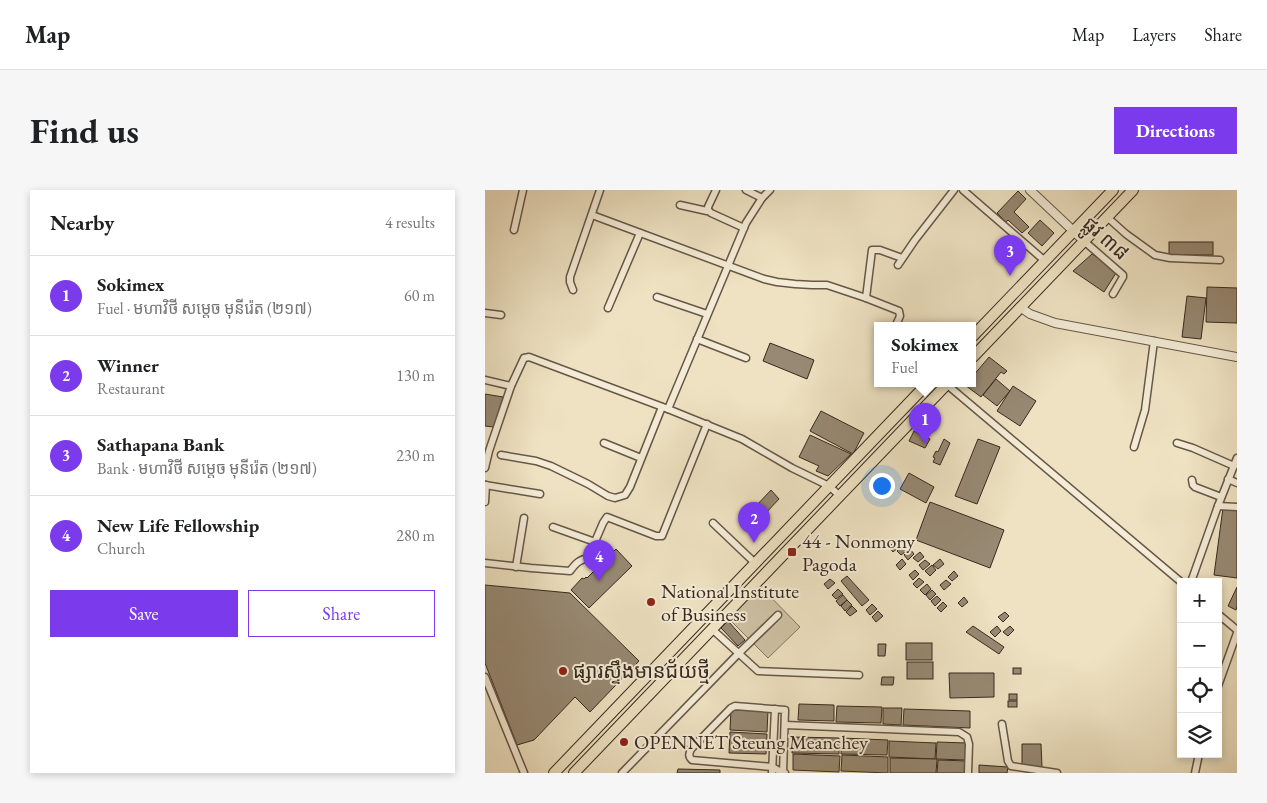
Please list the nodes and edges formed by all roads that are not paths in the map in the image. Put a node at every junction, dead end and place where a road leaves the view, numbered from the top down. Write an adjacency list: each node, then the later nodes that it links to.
1 (523, 190): 17 (street)
2 (601, 190): 14 (street)
3 (715, 190): 13 (street)
4 (745, 190): 11 (street)
5 (770, 190): 11 (street)
6 (954, 190): 21 (street)
7 (963, 190): 23 (street)
8 (1030, 190): 18 (street, ផ្លូវ ៣៨)
9 (1113, 190): 18 (main road)
10 (1133, 190): 15 (main road)
11 (762, 198): 16 (street)
12 (680, 204): 13 (street)
13 (708, 210): 16 (street)
14 (592, 215): 19 (street); 26 (street)
15 (1107, 218): 20 (main road); 22 (street)
16 (744, 228): 25 (street)
17 (514, 230)
18 (1073, 231): 20 (street, ផ្លូវ ៣៨); 23 (main road)
19 (640, 233): 25 (street); 31 (street)
20 (1084, 241): 27 (street, ផ្លូវ ៣៨); 30 (main road)
21 (903, 258): 24 (street); 29 (street)
22 (1220, 260)
23 (1045, 261): 36 (main road)
24 (898, 265)
25 (728, 266): 29 (street); 33 (street)
26 (573, 290)
27 (1113, 294)
28 (657, 297): 33 (street)
29 (866, 298): 35 (street)
30 (1021, 307): 38 (street); 39 (main road)
31 (608, 308)
32 (485, 313): 34 (street)
33 (707, 314): 37 (street)
34 (501, 315)
35 (897, 322)
36 (976, 333)
37 (697, 338): 41 (street); 47 (street)
38 (1154, 341): 40 (street); 51 (street)
39 (976, 354)
40 (1237, 357)
41 (747, 358)
42 (485, 380): 43 (street)
43 (511, 386): 47 (street); 56 (street)
44 (924, 387): 61 (main road)
45 (943, 387): 63 (main road)
46 (952, 387): 76 (street)
47 (665, 408): 48 (street); 53 (street)
48 (707, 424): 61 (street); 71 (street)
49 (604, 443): 53 (street)
50 (1177, 443): 55 (street)
51 (1135, 447)
52 (501, 456): 53 (street)
53 (641, 458)
54 (1237, 458): 55 (street)
55 (1234, 466): 58 (street)
56 (485, 468)
57 (1192, 480): 64 (street)
58 (1229, 480): 59 (street); 64 (street)
59 (1237, 483)
60 (486, 485): 62 (street); 65 (street)
61 (829, 486): 63 (street); 73 (main road)
62 (540, 494)
63 (839, 496): 79 (main road)
64 (1221, 497): 66 (street)
65 (485, 502)
66 (1218, 506): 67 (street); 75 (street)
67 (1237, 507)
68 (524, 518): 74 (street)
69 (713, 523): 73 (street)
70 (553, 527): 71 (street)
71 (595, 542): 74 (street)
72 (485, 562): 74 (street)
73 (755, 563): 92 (main road)
74 (517, 566)
75 (1192, 578)
76 (1177, 579)
77 (778, 615): 81 (street)
78 (1222, 618): 80 (street)
79 (712, 629): 81 (street); 93 (main road)
80 (1237, 631): 82 (street)
81 (738, 654): 83 (street); 94 (street)
82 (1222, 674)
83 (859, 675)
84 (485, 677): 91 (street)
85 (775, 709): 87 (street); 89 (street); 89 (street)
86 (1002, 724): 90 (street)
87 (785, 725): 95 (street); 96 (street)
88 (1198, 758): 98 (street)
89 (772, 770): 95 (street)
90 (1027, 771): 97 (street)
91 (524, 773)
92 (554, 773)
93 (574, 773)
94 (622, 773)
95 (783, 773)
96 (968, 773)
97 (1057, 773)
98 (1195, 773)

